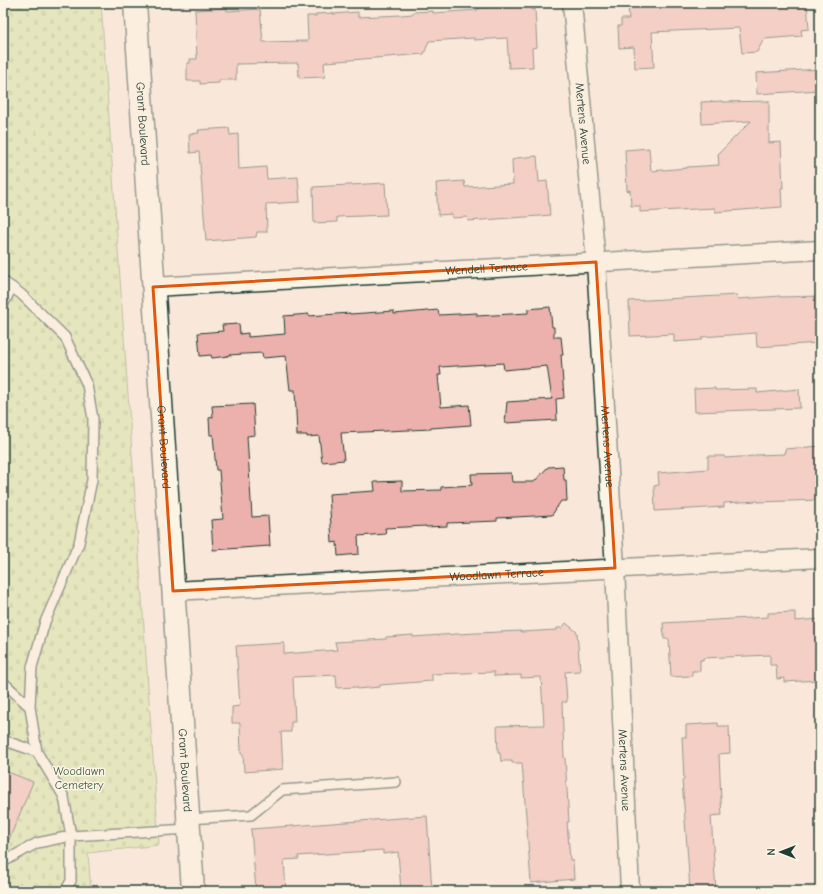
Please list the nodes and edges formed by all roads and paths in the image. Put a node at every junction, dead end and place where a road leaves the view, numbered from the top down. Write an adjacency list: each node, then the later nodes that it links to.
1 (135, 3): 7 (street, Grant Boulevard)
2 (572, 3): 4 (street, Mertens Avenue)
3 (820, 250): 4 (street, Wendell Terrace)
4 (596, 262): 7 (street, Wendell Terrace); 10 (street, Mertens Avenue)
5 (3, 281): 6 (lane)
6 (12, 287): 8 (lane); 13 (lane)
7 (153, 287): 11 (street, Grant Boulevard)
8 (3, 305)
9 (820, 558): 10 (street, Woodlawn Terrace)
10 (615, 568): 11 (street, Woodlawn Terrace); 22 (street, Mertens Avenue)
11 (173, 591): 17 (street, Grant Boulevard)
12 (3, 682): 13 (lane)
13 (30, 707): 15 (lane)
14 (3, 740): 15 (lane)
15 (37, 752): 18 (lane)
16 (396, 782): 17 (lane)
17 (189, 824): 18 (lane); 21 (street, Grant Boulevard)
18 (71, 836): 19 (lane); 20 (lane)
19 (3, 862)
20 (65, 891)
21 (193, 891)
22 (630, 891)

